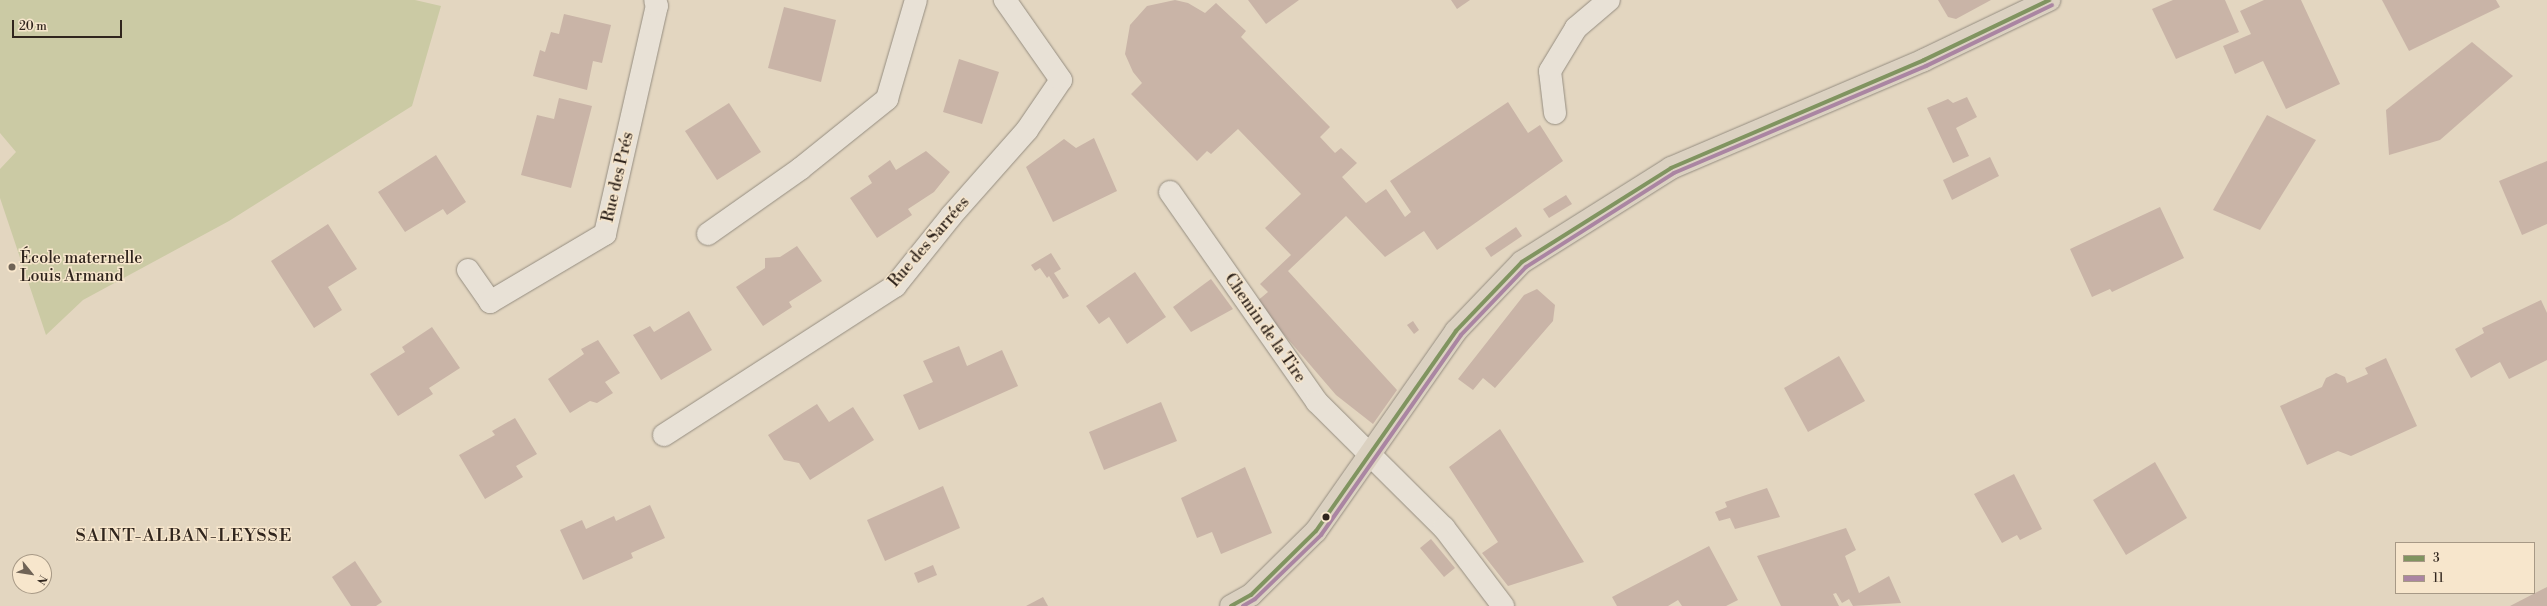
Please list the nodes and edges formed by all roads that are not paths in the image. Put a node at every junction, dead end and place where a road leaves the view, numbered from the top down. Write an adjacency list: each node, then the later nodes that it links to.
1 (655, 0): 9 (street, Rue des Prés)
2 (916, 0): 8 (street)
3 (1005, 0): 10 (street, Rue des Sarrées)
4 (1609, 0): 6 (street)
5 (2039, 3): 11 (main road)
6 (1555, 113)
7 (1170, 192): 11 (street, Chemin de la Tire)
8 (708, 234)
9 (468, 270)
10 (664, 435)
11 (1371, 455): 12 (main road); 13 (street, Chemin de la Tire)
12 (1232, 606)
13 (1503, 606)

